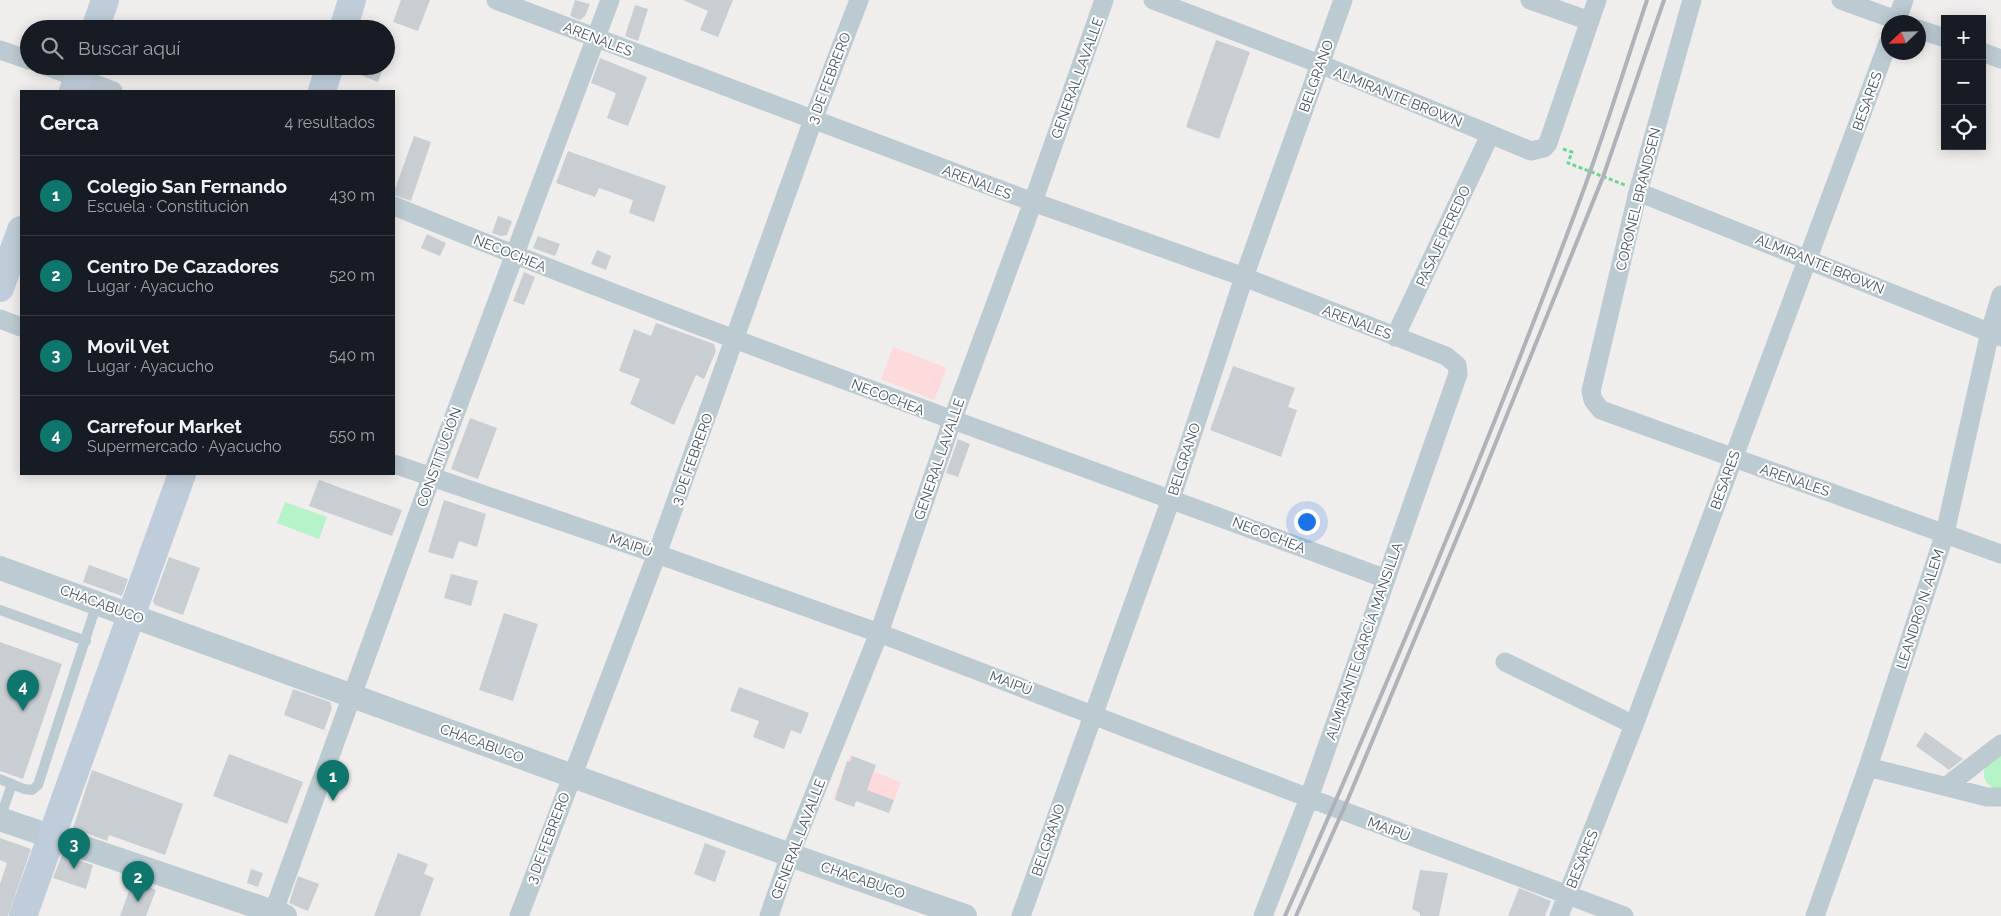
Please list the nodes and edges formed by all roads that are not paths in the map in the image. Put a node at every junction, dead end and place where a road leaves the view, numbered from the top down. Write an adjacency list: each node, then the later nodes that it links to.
1 (105, 0): 16 (main road)
2 (352, 0): 17 (main road)
3 (496, 0): 21 (street, ARENALES)
4 (610, 0): 21 (street, CONSTITUCIÓN)
5 (859, 0): 32 (street, 3 DE FEBRERO)
6 (1104, 0): 35 (street, GENERAL LAVALLE)
7 (1153, 0): 27 (street, ALMIRANTE BROWN)
8 (1343, 0): 27 (street, BELGRANO)
9 (1530, 0): 18 (street)
10 (1598, 0): 18 (street)
11 (1692, 0): 34 (street, CORONEL BRANDSEN)
12 (1841, 0): 14 (street)
13 (1904, 0): 15 (street)
14 (1881, 15)
15 (1900, 15)
16 (98, 20)
17 (346, 20)
18 (1590, 21): 33 (street, ALMIRANTE BROWN)
19 (1926, 32): 20 (street)
20 (1941, 37)
21 (596, 38): 32 (street, ARENALES); 38 (street, CONSTITUCIÓN)
22 (0, 50): 24 (street)
23 (1986, 53): 25 (street)
24 (20, 57)
25 (2001, 58)
26 (1882, 60): 39 (street, BESARES)
27 (1320, 64): 33 (street, ALMIRANTE BROWN); 40 (street, BELGRANO)
28 (327, 75): 31 (main road)
29 (77, 78): 30 (street)
30 (110, 90)
31 (322, 90)
32 (813, 120): 35 (street, ARENALES); 47 (street, 3 DE FEBRERO)
33 (1490, 135): 46 (street, PASAJE PEREDO)
34 (1632, 189): 39 (street, ALMIRANTE BROWN); 49 (street, CORONEL BRANDSEN)
35 (1033, 202): 40 (street, ARENALES); 50 (street, GENERAL LAVALLE)
36 (395, 206): 38 (street, NECOCHEA)
37 (20, 233): 41 (main road)
38 (514, 256): 47 (street, NECOCHEA); 54 (street, CONSTITUCIÓN)
39 (1808, 259): 45 (street, ALMIRANTE BROWN); 51 (street, BESARES)
40 (1244, 277): 46 (street, ARENALES); 55 (street, BELGRANO)
41 (0, 288)
42 (2001, 295): 45 (street, LEANDRO N. ALEM)
43 (0, 319): 44 (street)
44 (20, 327)
45 (1995, 334): 56 (street, LEANDRO N. ALEM)
46 (1395, 337): 48 (street, ARENALES)
47 (735, 339): 50 (street, NECOCHEA); 57 (street, 3 DE FEBRERO)
48 (1457, 364): 60 (street, ALMIRANTE GARCÍA MANSILLA)
49 (1593, 400): 51 (street, ARENALES)
50 (952, 421): 55 (street, NECOCHEA); 64 (street, GENERAL LAVALLE)
51 (1733, 458): 56 (street, ARENALES); 69 (street, BESARES)
52 (395, 464): 54 (street, MAIPÚ)
53 (182, 475): 63 (main road)
54 (431, 478): 57 (street, MAIPÚ); 67 (street, CONSTITUCIÓN)
55 (1170, 498): 60 (street, NECOCHEA); 68 (street, BELGRANO)
56 (1945, 533): 58 (street, ARENALES); 72 (street, LEANDRO N. ALEM)
57 (657, 554): 64 (street, MAIPÚ); 73 (street, 3 DE FEBRERO)
58 (2001, 554)
59 (0, 568): 61 (street, CHACABUCO)
60 (1386, 579): 78 (street, ALMIRANTE GARCÍA MANSILLA)
61 (97, 603): 63 (street, CHACABUCO); 65 (lane)
62 (0, 610): 65 (lane)
63 (131, 615): 67 (street, CHACABUCO); 80 (main road)
64 (878, 633): 68 (street, MAIPÚ); 81 (street, GENERAL LAVALLE)
65 (86, 641): 75 (lane)
66 (1504, 662): 69 (street)
67 (352, 696): 73 (street, CHACABUCO); 83 (street, CONSTITUCIÓN)
68 (1092, 714): 78 (street, MAIPÚ); 88 (street, BELGRANO)
69 (1634, 725): 82 (street, BESARES)
70 (2001, 744): 71 (street)
71 (1980, 762): 76 (street); 77 (street)
72 (1868, 767): 76 (street); 92 (street, LEANDRO N. ALEM)
73 (572, 775): 81 (street, CHACABUCO); 85 (street, 3 DE FEBRERO)
74 (0, 779): 75 (lane)
75 (12, 784): 79 (lane)
76 (1948, 785): 77 (street)
77 (1993, 796)
78 (1309, 798): 82 (street, MAIPÚ); 89 (street, ALMIRANTE GARCÍA MANSILLA)
79 (0, 819): 80 (street)
80 (51, 837): 83 (street); 84 (main road)
81 (790, 855): 86 (street, GENERAL LAVALLE); 87 (street, CHACABUCO)
82 (1567, 895): 90 (street, BESARES); 91 (street, MAIPÚ)
83 (277, 915)
84 (23, 916)
85 (519, 916)
86 (768, 916)
87 (966, 916)
88 (1021, 916)
89 (1263, 916)
90 (1559, 916)
91 (1624, 916)
92 (1815, 916)

